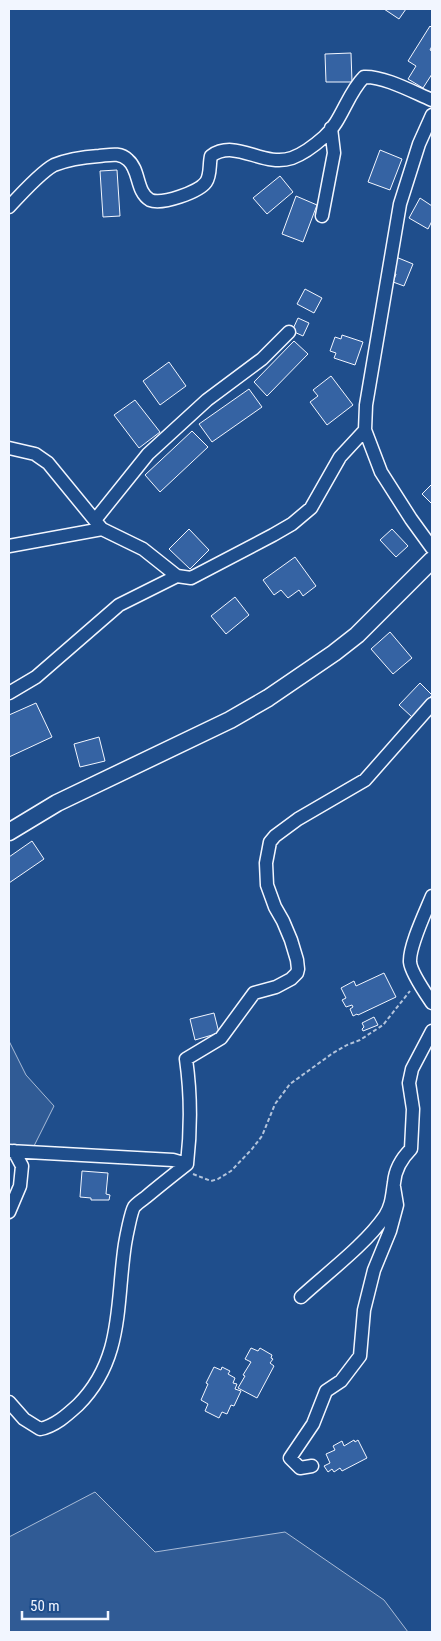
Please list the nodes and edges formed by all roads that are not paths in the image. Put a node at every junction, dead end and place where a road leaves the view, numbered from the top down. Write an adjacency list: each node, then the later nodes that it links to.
1 (432, 100): 3 (street)
2 (432, 115): 7 (street)
3 (331, 128): 4 (street); 5 (street)
4 (9, 207)
5 (322, 216)
6 (289, 332): 9 (street)
7 (364, 430): 11 (street); 13 (street)
8 (9, 448): 9 (street)
9 (99, 524): 10 (street); 13 (street)
10 (9, 546)
11 (432, 548)
12 (432, 560): 16 (main road)
13 (177, 576): 14 (street)
14 (9, 693)
15 (432, 704): 21 (street)
16 (9, 832)
17 (432, 896): 18 (street)
18 (432, 1003)
19 (432, 1031): 22 (street)
20 (12, 1151): 21 (street); 23 (street)
21 (187, 1164): 25 (street)
22 (394, 1187): 24 (street); 26 (street)
23 (9, 1212)
24 (301, 1297)
25 (9, 1402)
26 (312, 1466)

